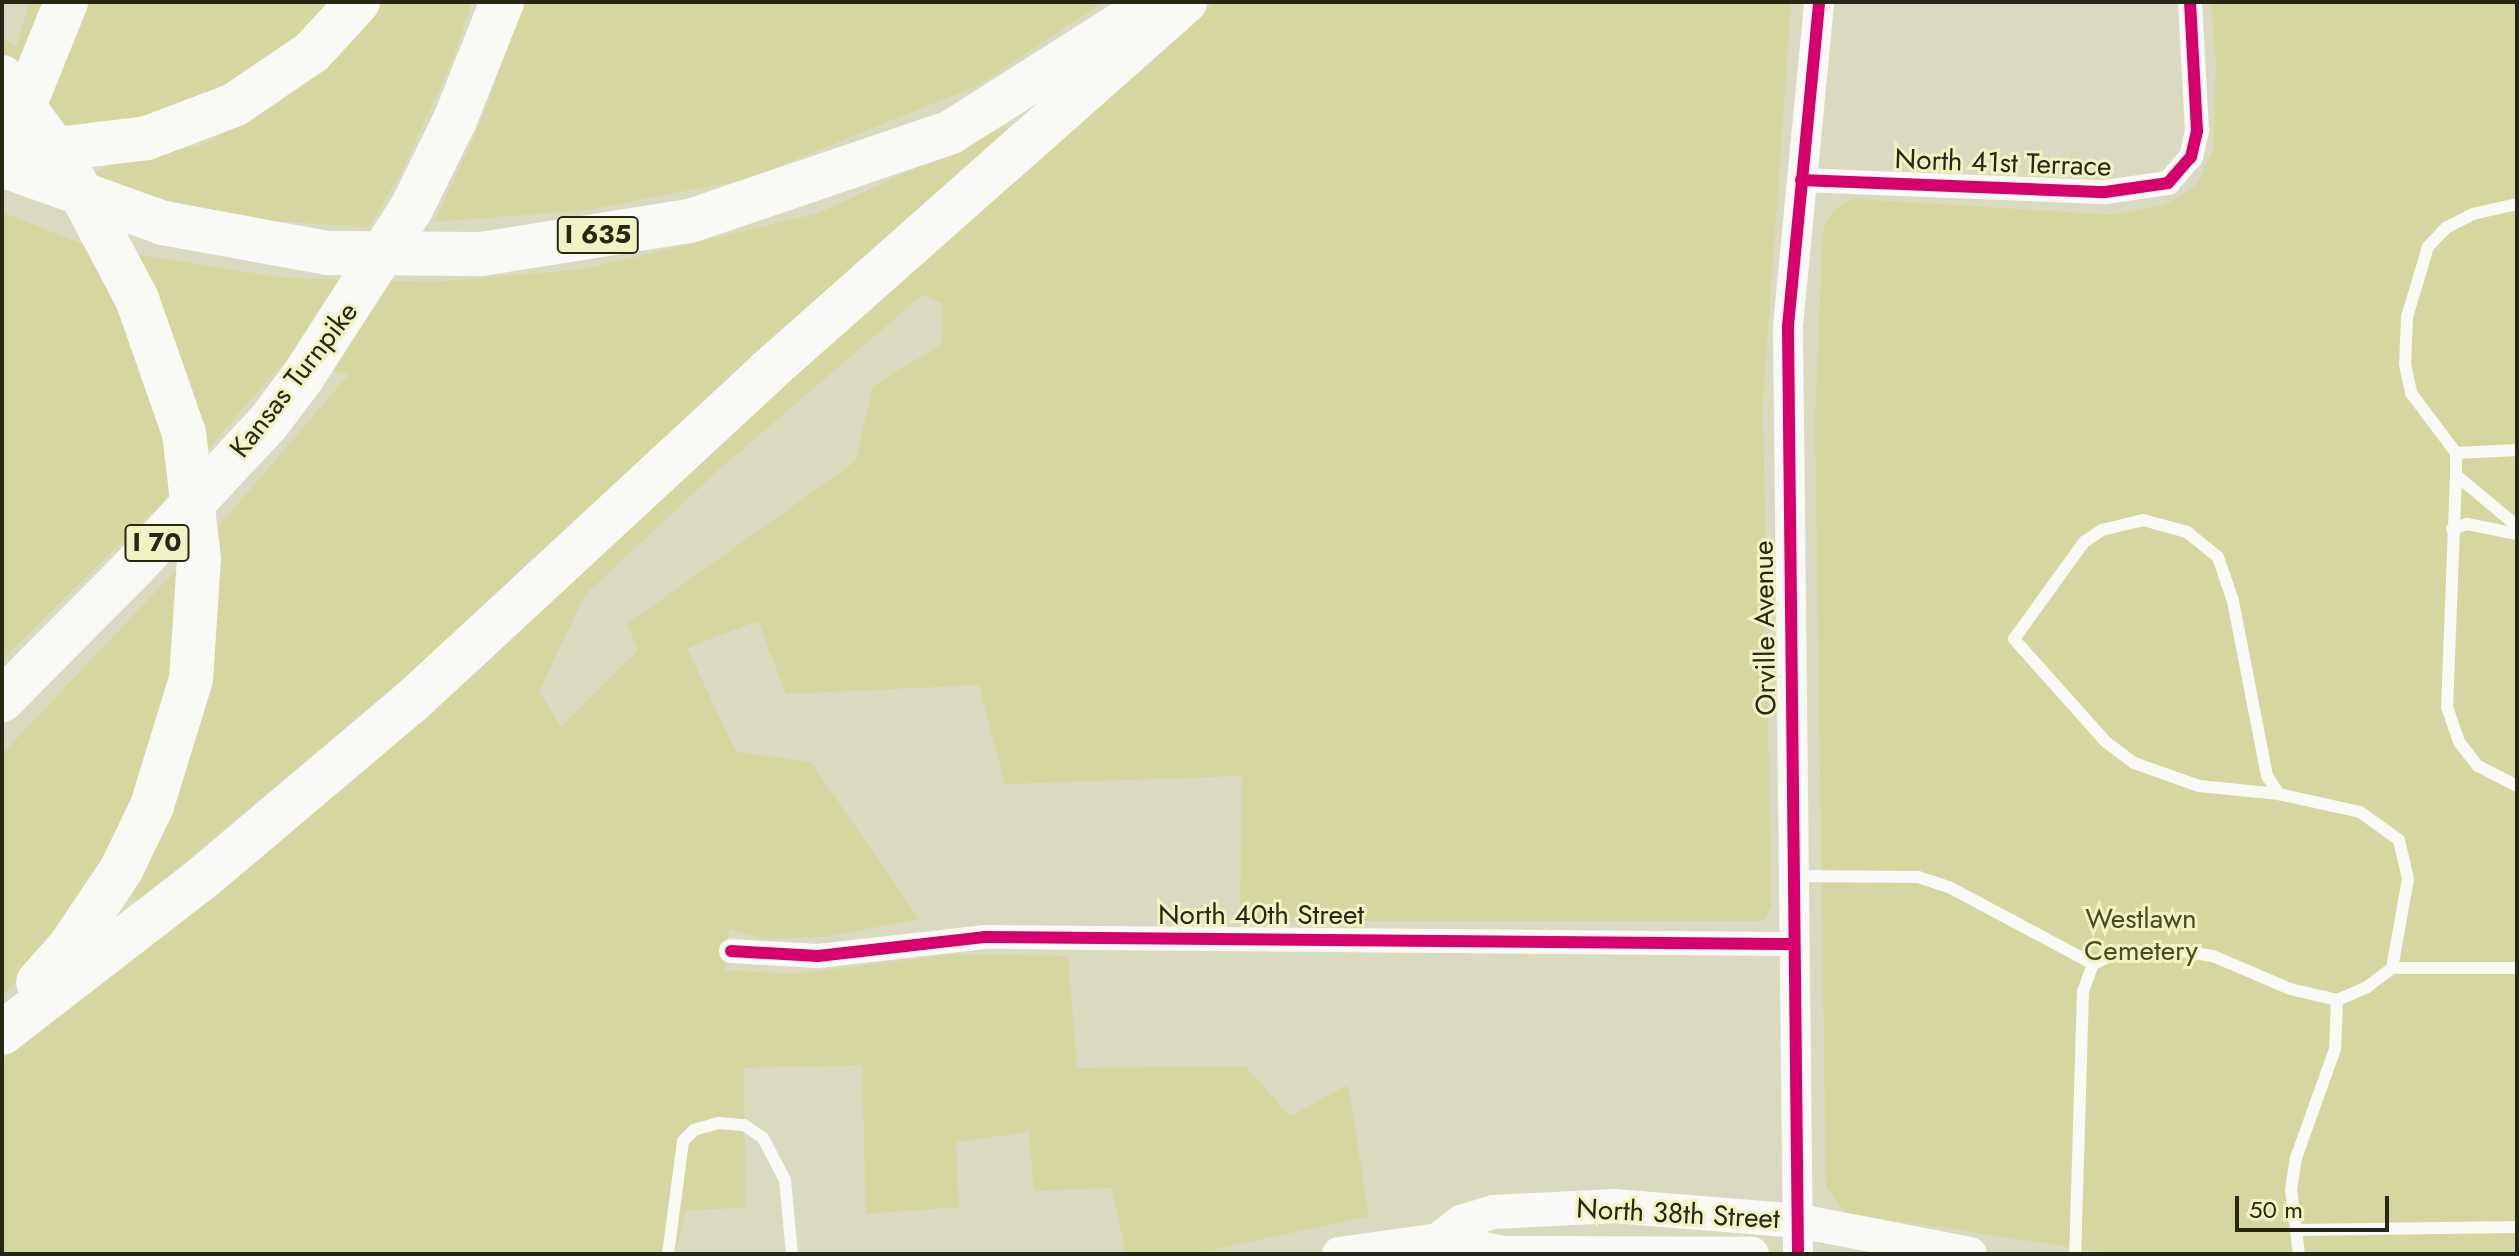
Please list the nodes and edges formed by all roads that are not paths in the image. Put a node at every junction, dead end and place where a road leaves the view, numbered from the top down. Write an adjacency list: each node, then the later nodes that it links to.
1 (358, 2): 9 (highway)
2 (502, 2): 19 (highway, Kansas Turnpike / I 70)
3 (1156, 2): 10 (highway, I 635)
4 (1185, 2): 30 (highway)
5 (1819, 2): 11 (street, Orville Avenue)
6 (2190, 2): 11 (street, North 41st Terrace)
7 (64, 7): 10 (highway)
8 (2, 77): 29 (highway)
9 (2, 155)
10 (2, 163)
11 (1801, 180): 22 (street, Orville Avenue)
12 (2517, 204): 14 (lane)
13 (2517, 450): 14 (lane)
14 (2456, 453): 15 (lane)
15 (2456, 475): 16 (lane); 17 (lane)
16 (2517, 526)
17 (2452, 529): 18 (lane); 20 (lane)
18 (2517, 534)
19 (2, 700)
20 (2517, 786)
21 (2279, 794): 21 (lane); 26 (lane)
22 (1793, 876): 23 (street, Orville Avenue); 25 (lane)
23 (1793, 944): 24 (street, North 40th Street); 33 (street, Orville Avenue)
24 (731, 951)
25 (2093, 964): 28 (lane); 40 (lane)
26 (2392, 968): 27 (lane); 28 (lane)
27 (2517, 968)
28 (2337, 1000): 32 (lane)
29 (2, 1023)
30 (2, 1033)
31 (2517, 1227): 32 (lane)
32 (2296, 1230): 41 (lane)
33 (1798, 1237): 34 (main road, North 38th Street); 39 (main road, North 38th Street)
34 (1438, 1240): 37 (main road, North 38th Street); 38 (main road, North 38th Street)
35 (668, 1254): 36 (lane)
36 (792, 1254)
37 (1339, 1254)
38 (1752, 1254)
39 (1970, 1254)
40 (2075, 1254)
41 (2299, 1254)

